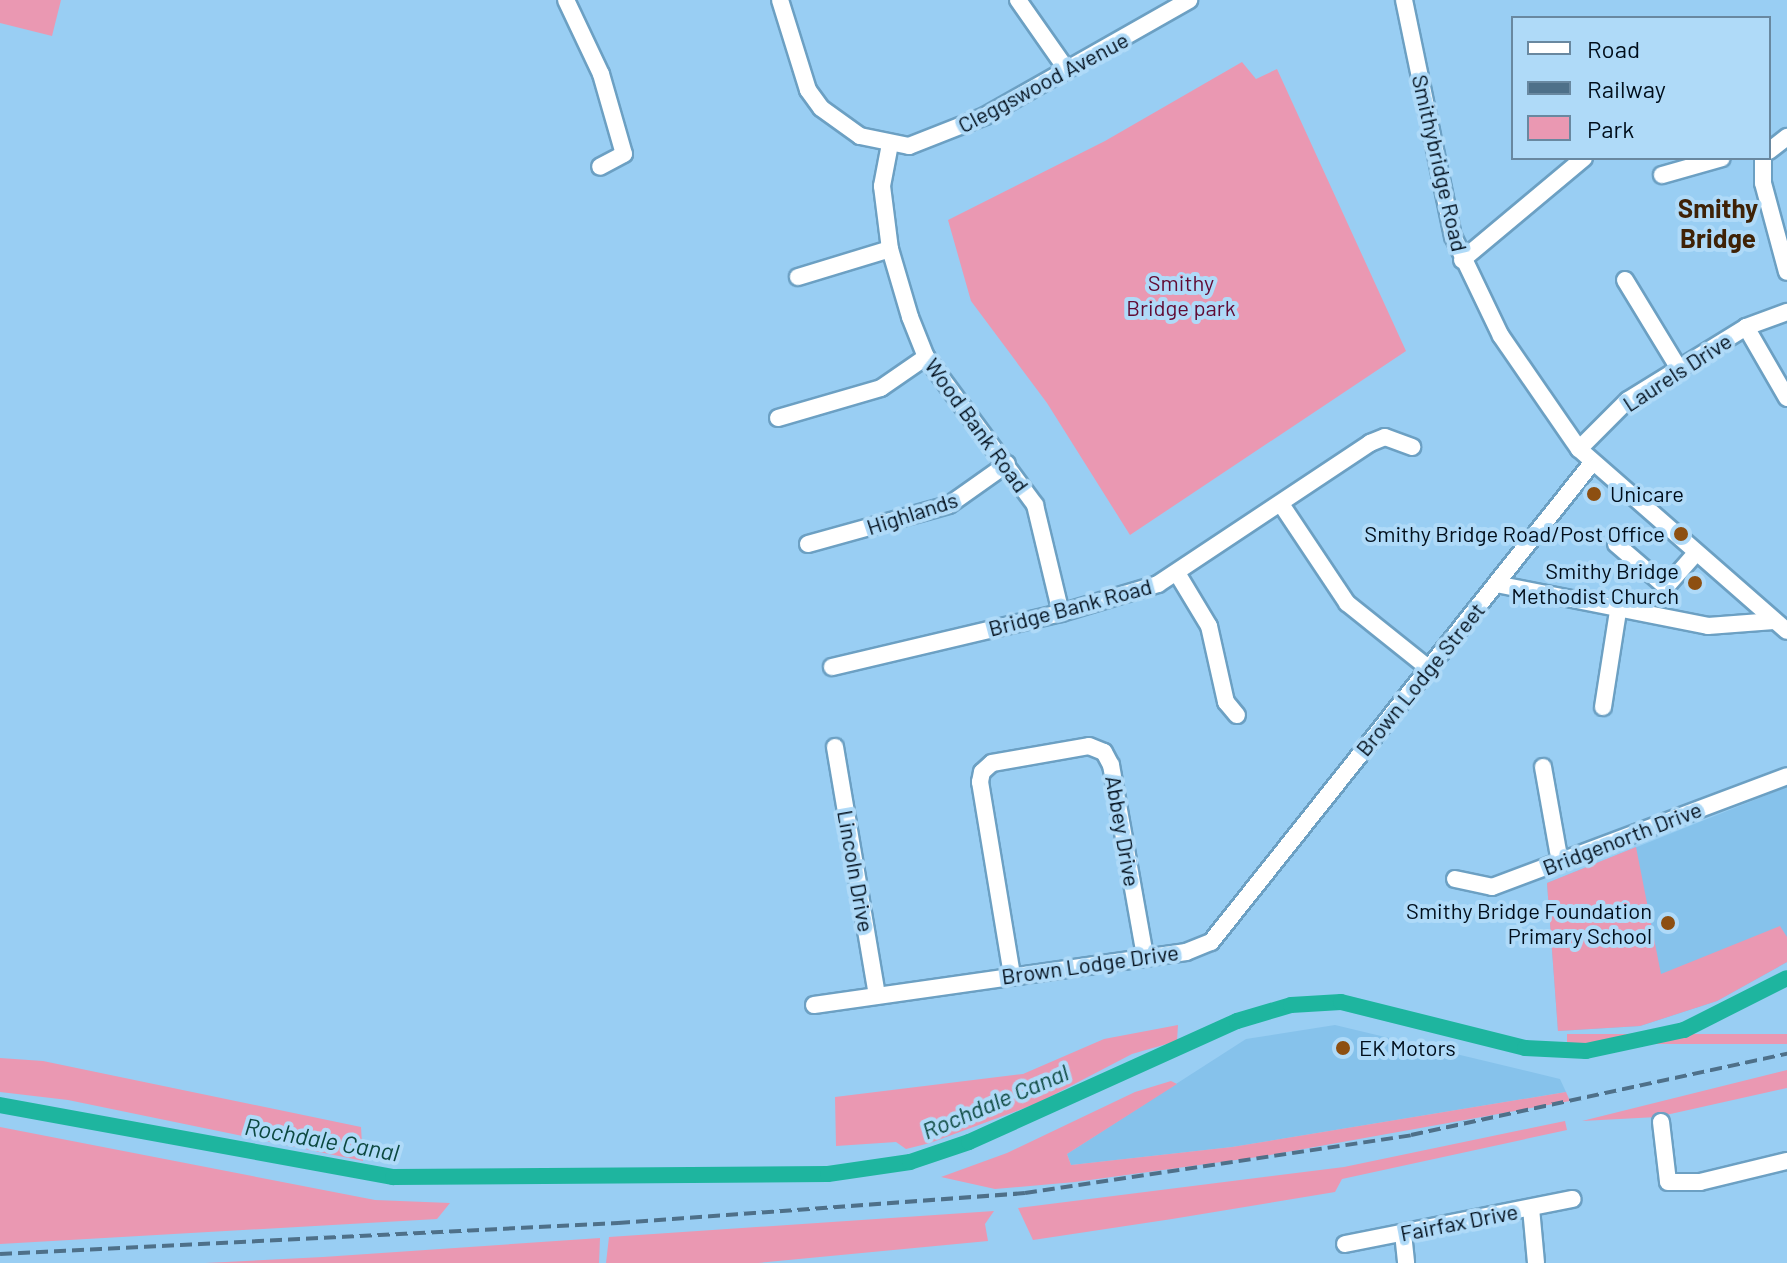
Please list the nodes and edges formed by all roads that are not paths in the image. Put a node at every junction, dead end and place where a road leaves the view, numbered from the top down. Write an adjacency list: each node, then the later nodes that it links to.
1 (566, 0): 13 (street)
2 (780, 0): 8 (street)
3 (1018, 0): 6 (street)
4 (1189, 0): 6 (street, Cleggswood Avenue)
5 (1404, 0): 16 (street, Smithybridge Road)
6 (1067, 70): 8 (street, Cleggswood Avenue)
7 (1787, 137): 9 (street)
8 (890, 144): 15 (street, Wood Bank Road)
9 (1771, 149)
10 (1582, 160): 16 (street)
11 (1715, 160): 14 (street)
12 (1762, 160): 17 (street)
13 (600, 167)
14 (1662, 175)
15 (890, 249): 18 (street); 22 (street, Wood Bank Road)
16 (1462, 260): 27 (street, Smithybridge Road)
17 (1787, 272)
18 (798, 277)
19 (1625, 280): 23 (street)
20 (1787, 312): 21 (street, Laurels Drive)
21 (1746, 327): 23 (street, Laurels Drive); 24 (street)
22 (926, 357): 25 (street); 29 (street, Wood Bank Road)
23 (1678, 367): 27 (street, Laurels Drive)
24 (1787, 398)
25 (778, 418)
26 (1412, 447): 30 (street, Bridge Bank Road)
27 (1579, 449): 28 (street, Smithybridge Road)
28 (1592, 463): 33 (street, Smithybridge Road); 35 (street, Brown Lodge Street)
29 (1007, 464): 31 (street, Highlands); 37 (street, Wood Bank Road)
30 (1281, 504): 34 (street, Bridge Bank Road); 40 (street)
31 (808, 544)
32 (1616, 544): 33 (street)
33 (1696, 553): 38 (street, Smithybridge Road)
34 (1177, 573): 37 (street, Bridge Bank Road); 42 (street)
35 (1496, 584): 36 (street); 40 (street, Brown Lodge Street)
36 (1618, 611): 38 (street); 41 (street)
37 (1061, 613): 39 (street, Bridge Bank Road)
38 (1781, 626)
39 (832, 667)
40 (1428, 668): 46 (street, Brown Lodge Street)
41 (1603, 707)
42 (1237, 715)
43 (835, 747): 51 (street, Lincoln Drive)
44 (1543, 767): 47 (street)
45 (1787, 776): 47 (street, Bridgenorth Drive)
46 (1306, 819): 49 (street, Brown Lodge Drive)
47 (1560, 862): 48 (street, Bridgenorth Drive)
48 (1455, 879)
49 (1145, 956): 50 (street, Brown Lodge Drive); 50 (street, Abbey Drive)
50 (1012, 975): 51 (street, Brown Lodge Drive)
51 (877, 995): 52 (street, Brown Lodge Drive)
52 (814, 1005)
53 (1661, 1122): 54 (street)
54 (1787, 1161)
55 (1573, 1199): 56 (street, Fairfax Drive)
56 (1531, 1208): 57 (street, Fairfax Drive); 60 (street)
57 (1403, 1233): 58 (street, Fairfax Drive); 59 (street)
58 (1345, 1244)
59 (1406, 1263)
60 (1536, 1263)

